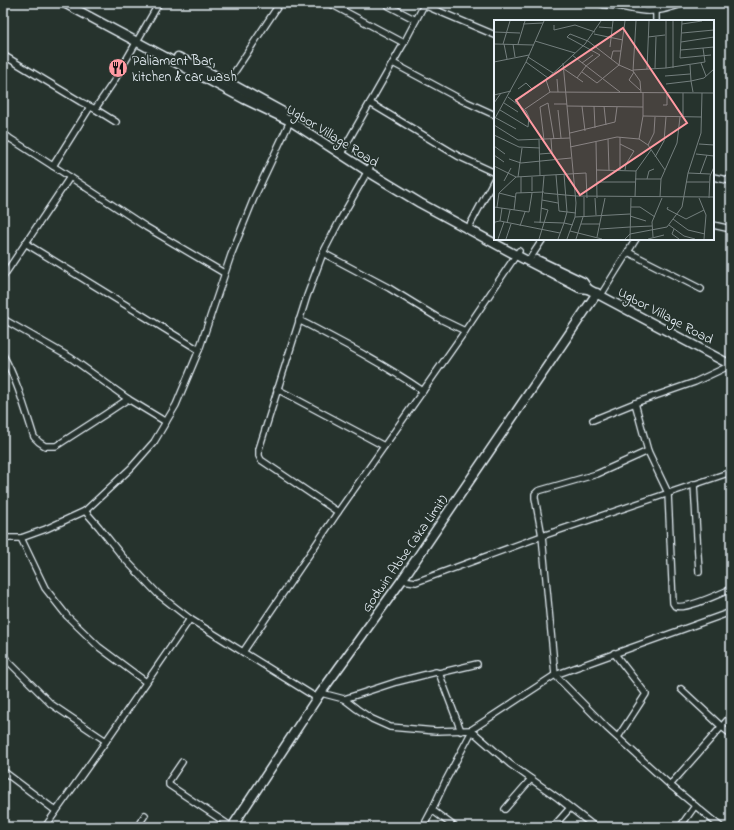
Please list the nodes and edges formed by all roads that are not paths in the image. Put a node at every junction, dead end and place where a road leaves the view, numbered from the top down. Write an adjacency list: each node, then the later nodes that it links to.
1 (64, 3): 16 (street, Ugbor Village Road)
2 (73, 3): 16 (street, Ugbor Village Road)
3 (159, 3): 16 (street)
4 (280, 3): 20 (street)
5 (329, 3): 17 (street)
6 (598, 3): 11 (street)
7 (685, 3): 11 (street)
8 (729, 3): 14 (street)
9 (425, 4): 12 (street); 15 (street)
10 (389, 6): 12 (street)
11 (656, 11): 13 (street)
12 (416, 20): 17 (street)
13 (656, 20)
14 (731, 33)
15 (494, 35)
16 (137, 40): 20 (street, Ugbor Village Road); 22 (street); 24 (street, Ugbor Village Road)
17 (404, 43): 19 (street)
18 (3, 55): 22 (street)
19 (393, 63): 21 (street); 23 (street)
20 (228, 82): 24 (street, Ugbor Village Road)
21 (370, 103): 28 (street); 31 (street)
22 (92, 108): 25 (street); 29 (street)
23 (494, 115)
24 (291, 119): 28 (street, Ugbor Village Road); 30 (street, Ugbor Village Road); 48 (street)
25 (116, 122)
26 (5, 136): 27 (street); 29 (street)
27 (3, 144)
28 (343, 150): 30 (street, Ugbor Village Road)
29 (53, 166): 33 (street)
30 (368, 169): 36 (street, Ugbor Village Road); 45 (street); 46 (street, Ugbor Village Road)
31 (494, 173)
32 (714, 176): 35 (street)
33 (70, 177): 43 (street); 48 (street)
34 (494, 180): 36 (street)
35 (731, 181)
36 (470, 225): 39 (street, Ugbor Village Road)
37 (714, 225): 38 (street)
38 (731, 229)
39 (494, 238)
40 (498, 240): 46 (street, Ugbor Village Road)
41 (542, 240): 47 (street)
42 (635, 240): 44 (street)
43 (25, 243): 49 (street); 56 (street)
44 (628, 252): 51 (street); 52 (street)
45 (323, 253): 54 (street); 55 (street)
46 (518, 253): 47 (street, Ugbor Village Road); 50 (street, Ugbor Village Road); 55 (street)
47 (531, 257): 50 (street, Ugbor Village Road)
48 (224, 273): 56 (street)
49 (3, 277)
50 (588, 288): 52 (street, Ugbor Village Road)
51 (701, 289)
52 (599, 294): 58 (street, Ugbor Village Road); 76 (street, Godwin Abbe (aka Limit))
53 (3, 319): 61 (street)
54 (299, 320): 59 (street); 60 (street)
55 (465, 332): 60 (street)
56 (199, 350): 64 (street)
57 (3, 355): 61 (street)
58 (731, 365): 62 (street)
59 (278, 389): 65 (street); 71 (street)
60 (423, 391): 65 (street)
61 (128, 399): 64 (street)
62 (635, 403): 63 (street); 66 (street)
63 (592, 420)
64 (166, 422): 70 (street)
65 (384, 446): 71 (street)
66 (648, 451): 69 (street); 72 (street)
67 (731, 472): 68 (street)
68 (694, 484): 69 (street); 75 (street)
69 (668, 493): 72 (street); 77 (street)
70 (84, 511): 74 (street); 79 (street)
71 (338, 512): 80 (street)
72 (542, 536): 76 (street); 85 (street)
73 (3, 538): 74 (street)
74 (21, 538): 86 (street)
75 (699, 572)
76 (404, 580): 88 (street, Godwin Abbe (aka Limit))
77 (731, 589)
78 (731, 612): 81 (street)
79 (190, 619): 80 (street); 86 (street)
80 (243, 652): 88 (street)
81 (614, 653): 85 (street); 95 (street)
82 (3, 656): 96 (street)
83 (477, 664): 84 (street)
84 (439, 673): 89 (street); 93 (street)
85 (555, 675): 92 (street); 95 (street)
86 (146, 682): 96 (street)
87 (681, 689): 91 (street)
88 (321, 696): 89 (street); 109 (street, Godwin Abbe (aka Limit)); 110 (street, Godwin Abbe (aka Limit))
89 (344, 699): 93 (street)
90 (731, 716): 91 (street)
91 (722, 727): 94 (street); 100 (street)
92 (471, 730): 93 (street); 99 (street); 104 (street)
93 (461, 731)
94 (731, 734)
95 (618, 737): 100 (street)
96 (106, 741): 105 (street)
97 (182, 762): 109 (street)
98 (3, 771): 105 (street)
99 (531, 779): 102 (street); 103 (street)
100 (670, 785): 101 (street)
101 (695, 806): 115 (street); 116 (street)
102 (570, 808): 113 (street); 114 (street)
103 (506, 809)
104 (432, 810): 111 (street); 112 (street)
105 (56, 811): 107 (street)
106 (145, 815): 108 (street)
107 (45, 827)
108 (138, 827)
109 (232, 827)
110 (235, 827)
111 (423, 827)
112 (455, 827)
113 (553, 827)
114 (595, 827)
115 (680, 827)
116 (721, 827)

